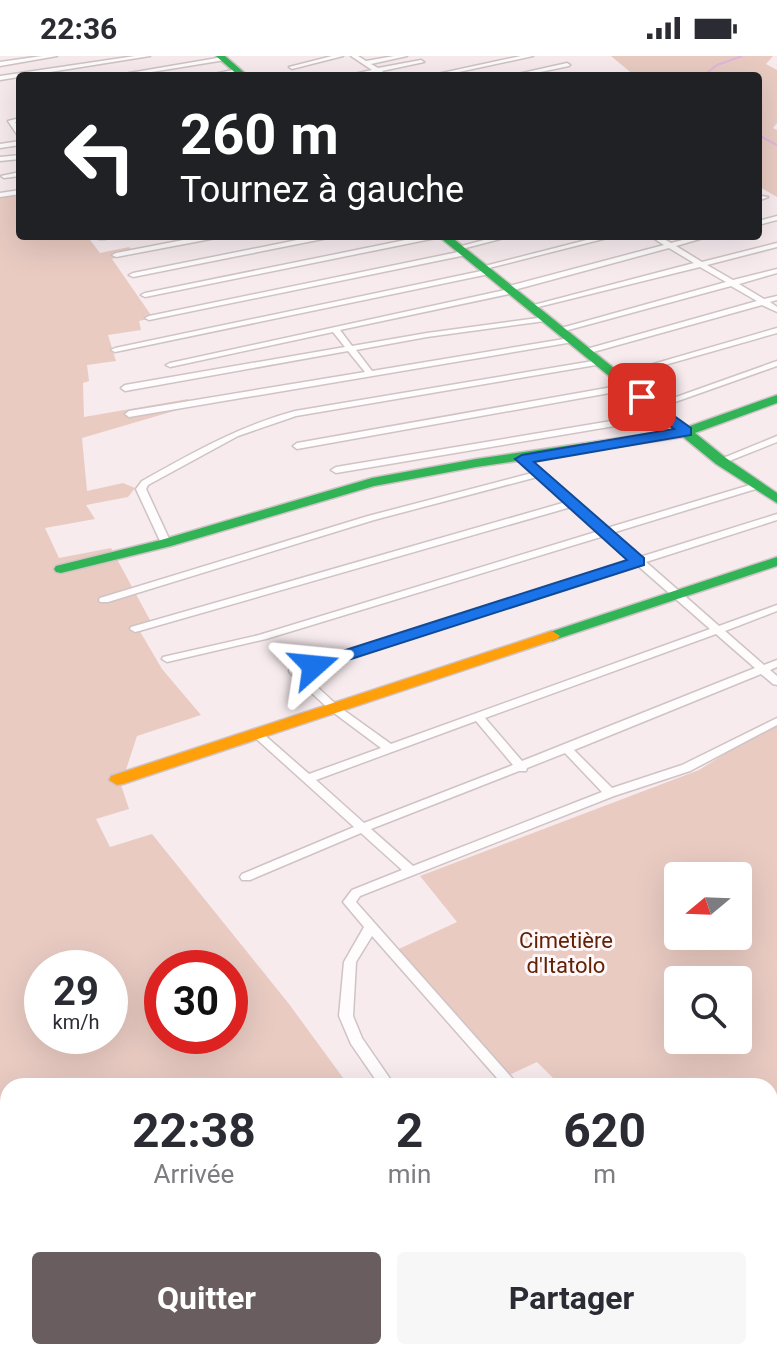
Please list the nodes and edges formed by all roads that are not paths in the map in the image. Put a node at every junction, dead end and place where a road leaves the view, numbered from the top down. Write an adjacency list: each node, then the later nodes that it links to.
1 (54, 56): 10 (street)
2 (147, 56): 14 (street)
3 (340, 56): 12 (street)
4 (354, 56): 9 (street)
5 (404, 56): 9 (street)
6 (530, 56): 19 (street)
7 (221, 58): 15 (street); 16 (main road)
8 (421, 62): 13 (street)
9 (366, 63): 13 (street)
10 (0, 64)
11 (567, 65): 20 (street)
12 (292, 67)
13 (376, 70): 17 (street); 18 (street)
14 (40, 72)
15 (139, 72)
16 (238, 72)
17 (367, 72)
18 (379, 72)
19 (451, 72)
20 (532, 72)
21 (16, 174): 22 (street)
22 (4, 176)
23 (195, 240): 34 (street)
24 (308, 240): 38 (street)
25 (416, 240): 41 (street)
26 (448, 240): 33 (main road)
27 (495, 240): 33 (street)
28 (596, 240): 36 (street)
29 (660, 240): 31 (street)
30 (689, 240): 31 (street)
31 (668, 245): 35 (street); 40 (street)
32 (777, 245): 35 (street)
33 (460, 251): 36 (main road); 46 (street)
34 (116, 255)
35 (702, 265): 39 (street); 44 (street)
36 (484, 270): 40 (main road); 51 (street)
37 (777, 271): 39 (street)
38 (133, 275)
39 (730, 283): 43 (street); 48 (street)
40 (510, 290): 44 (main road); 47 (street)
41 (145, 295)
42 (777, 298): 43 (street)
43 (764, 302): 45 (street); 52 (street)
44 (530, 307): 48 (main road)
45 (777, 310)
46 (149, 318)
47 (335, 329): 50 (street); 54 (street)
48 (558, 330): 50 (street); 52 (main road); 55 (street)
49 (777, 330): 56 (street)
50 (350, 349): 55 (street); 58 (street)
51 (115, 350)
52 (592, 357): 56 (main road); 73 (street)
53 (777, 363): 60 (street)
54 (170, 365)
55 (369, 372): 61 (street)
56 (616, 376): 57 (main road)
57 (629, 387): 60 (main road); 64 (street)
58 (125, 388)
59 (777, 399): 62 (main road)
60 (660, 410): 62 (main road); 67 (street)
61 (129, 414)
62 (686, 432): 65 (main road); 66 (main road)
63 (777, 439): 66 (street)
64 (297, 446)
65 (522, 459): 68 (street); 73 (main road)
66 (721, 461): 69 (main road)
67 (336, 470)
68 (538, 474): 70 (street); 78 (street)
69 (768, 490): 72 (street)
70 (570, 504): 72 (street); 80 (street)
71 (777, 517): 75 (street)
72 (602, 531): 75 (street); 82 (street)
73 (166, 543): 76 (main road)
74 (777, 561): 77 (main road)
75 (639, 562): 77 (street); 86 (street)
76 (61, 569)
77 (676, 596): 81 (street); 86 (main road)
78 (104, 600)
79 (777, 608): 81 (street)
80 (135, 629)
81 (717, 630): 84 (street); 87 (street)
82 (167, 659)
83 (777, 663): 84 (street)
84 (763, 669): 85 (street); 90 (street)
85 (777, 682)
86 (334, 708): 89 (main road); 91 (street)
87 (480, 719): 91 (street); 92 (street)
88 (777, 721): 95 (street)
89 (257, 734): 93 (street); 94 (main road)
90 (566, 748): 92 (street); 95 (street)
91 (390, 749): 93 (street)
92 (522, 768): 96 (street)
93 (310, 778): 96 (street)
94 (117, 780)
95 (610, 793): 97 (street)
96 (363, 826): 97 (street); 98 (street)
97 (411, 871): 99 (street)
98 (246, 877)
99 (371, 927): 100 (street); 101 (street)
100 (382, 1078)
101 (505, 1078)

